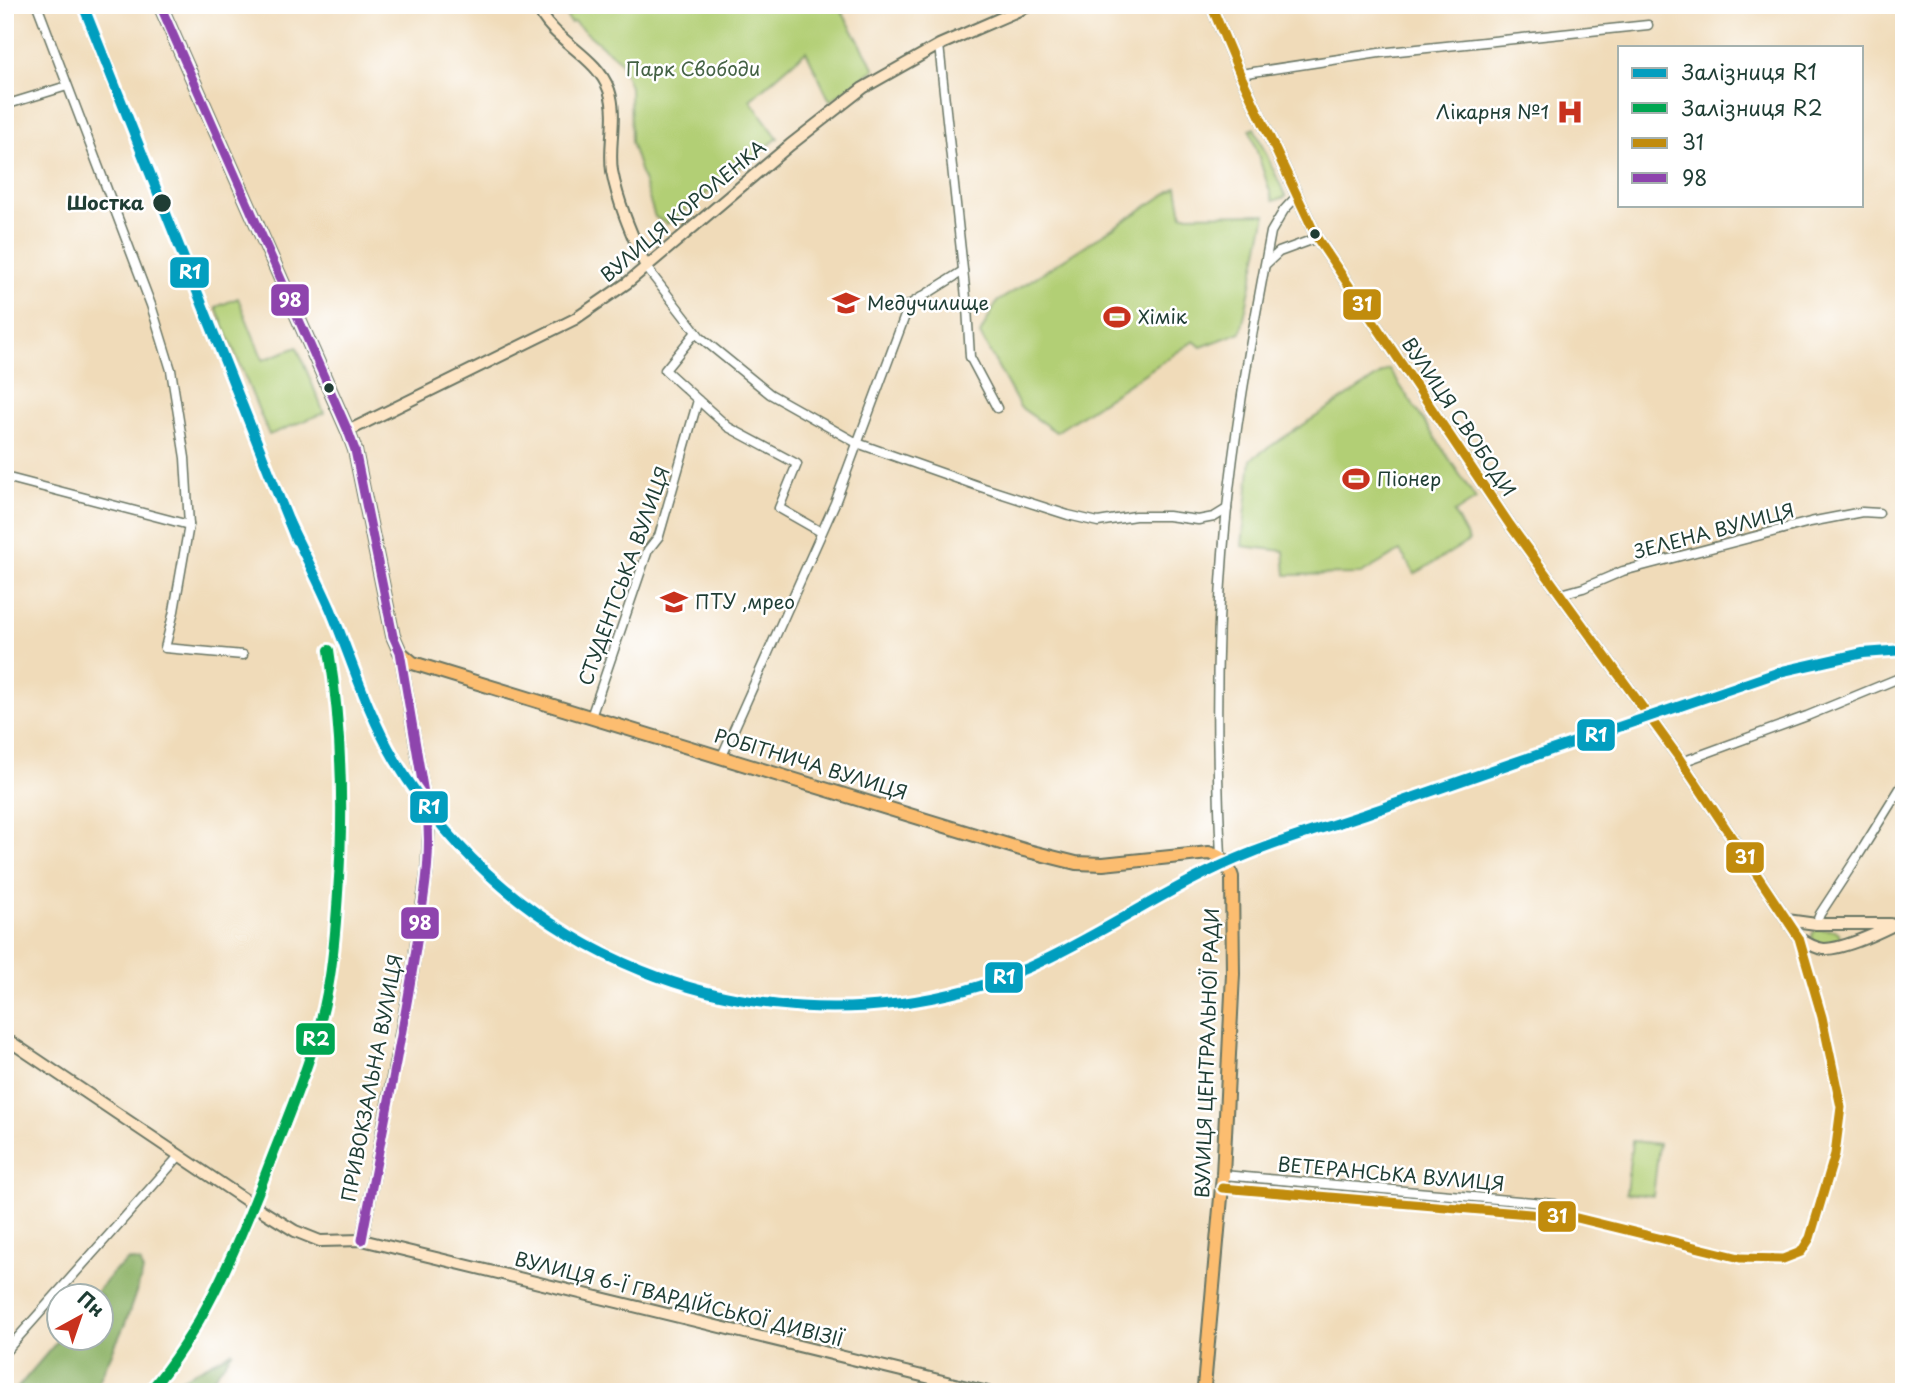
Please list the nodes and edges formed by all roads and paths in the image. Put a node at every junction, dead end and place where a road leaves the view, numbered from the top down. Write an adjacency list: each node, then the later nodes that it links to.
1 (37, 5): 9 (street)
2 (160, 5): 19 (main road, ПРИВОКЗАЛЬНА ВУЛИЦЯ)
3 (537, 5): 14 (main road)
4 (1031, 5): 7 (main road, ВУЛИЦЯ КОРОЛЕНКА)
5 (1212, 5): 8 (main road, ВУЛИЦЯ СВОБОДИ)
6 (1648, 25): 8 (street)
7 (939, 45): 14 (main road, ВУЛИЦЯ КОРОЛЕНКА); 15 (street)
8 (1240, 74): 11 (main road, ВУЛИЦЯ СВОБОДИ)
9 (67, 86): 10 (street); 24 (street)
10 (5, 105)
11 (1297, 196): 12 (main road, ВУЛИЦЯ СВОБОДИ); 13 (street, ВУЛИЦЯ ЦЕНТРАЛЬНОЇ РАДИ)
12 (1317, 237): 13 (street); 26 (main road, ВУЛИЦЯ СВОБОДИ)
13 (1266, 264): 22 (street, ВУЛИЦЯ ЦЕНТРАЛЬНОЇ РАДИ)
14 (646, 267): 16 (street); 19 (main road, ВУЛИЦЯ КОРОЛЕНКА)
15 (963, 271): 18 (street); 20 (street)
16 (696, 332): 17 (street); 20 (street)
17 (697, 403): 25 (street); 30 (street, СТУДЕНТСЬКА ВУЛИЦЯ)
18 (997, 408)
19 (348, 431): 27 (main road, ПРИВОКЗАЛЬНА ВУЛИЦЯ)
20 (857, 443): 22 (street); 25 (street)
21 (5, 477): 24 (street)
22 (1227, 509): 34 (street, ВУЛИЦЯ ЦЕНТРАЛЬНОЇ РАДИ)
23 (1879, 513): 26 (street, ЗЕЛЕНА ВУЛИЦЯ)
24 (189, 525): 28 (street)
25 (821, 532): 31 (street)
26 (1561, 594): 32 (main road, ВУЛИЦЯ СВОБОДИ)
27 (400, 652): 30 (main road, РОБІТНИЧА ВУЛИЦЯ); 45 (main road, ПРИВОКЗАЛЬНА ВУЛИЦЯ)
28 (243, 654)
29 (1904, 676): 32 (street)
30 (591, 717): 31 (main road, РОБІТНИЧА ВУЛИЦЯ)
31 (722, 756): 34 (main road, РОБІТНИЧА ВУЛИЦЯ)
32 (1682, 762): 35 (main road, ВУЛИЦЯ СВОБОДИ)
33 (1904, 782): 37 (street)
34 (1221, 856): 43 (main road, ВУЛИЦЯ ЦЕНТРАЛЬНОЇ РАДИ)
35 (1787, 920): 37 (main road); 39 (main road, ВУЛИЦЯ СВОБОДИ)
36 (1900, 922): 38 (main road); 40 (main road)
37 (1816, 924): 38 (main road); 39 (main road)
38 (1835, 925): 40 (main road)
39 (1798, 938): 40 (main road); 44 (street)
40 (1838, 947)
41 (5, 1038): 42 (main road, ВУЛИЦЯ 6-Ї ГВАРДІЙСЬКОЇ ДИВІЗІЇ)
42 (180, 1155): 45 (main road, ВУЛИЦЯ 6-Ї ГВАРДІЙСЬКОЇ ДИВІЗІЇ); 46 (street)
43 (1222, 1181): 44 (street, ВЕТЕРАНСЬКА ВУЛИЦЯ); 44 (street, ВЕТЕРАНСЬКА ВУЛИЦЯ); 47 (main road, ВУЛИЦЯ ЦЕНТРАЛЬНОЇ РАДИ)
44 (1577, 1218)
45 (362, 1240): 48 (main road, ВУЛИЦЯ 6-Ї ГВАРДІЙСЬКОЇ ДИВІЗІЇ)
46 (5, 1352)
47 (1203, 1390)
48 (988, 1392)

